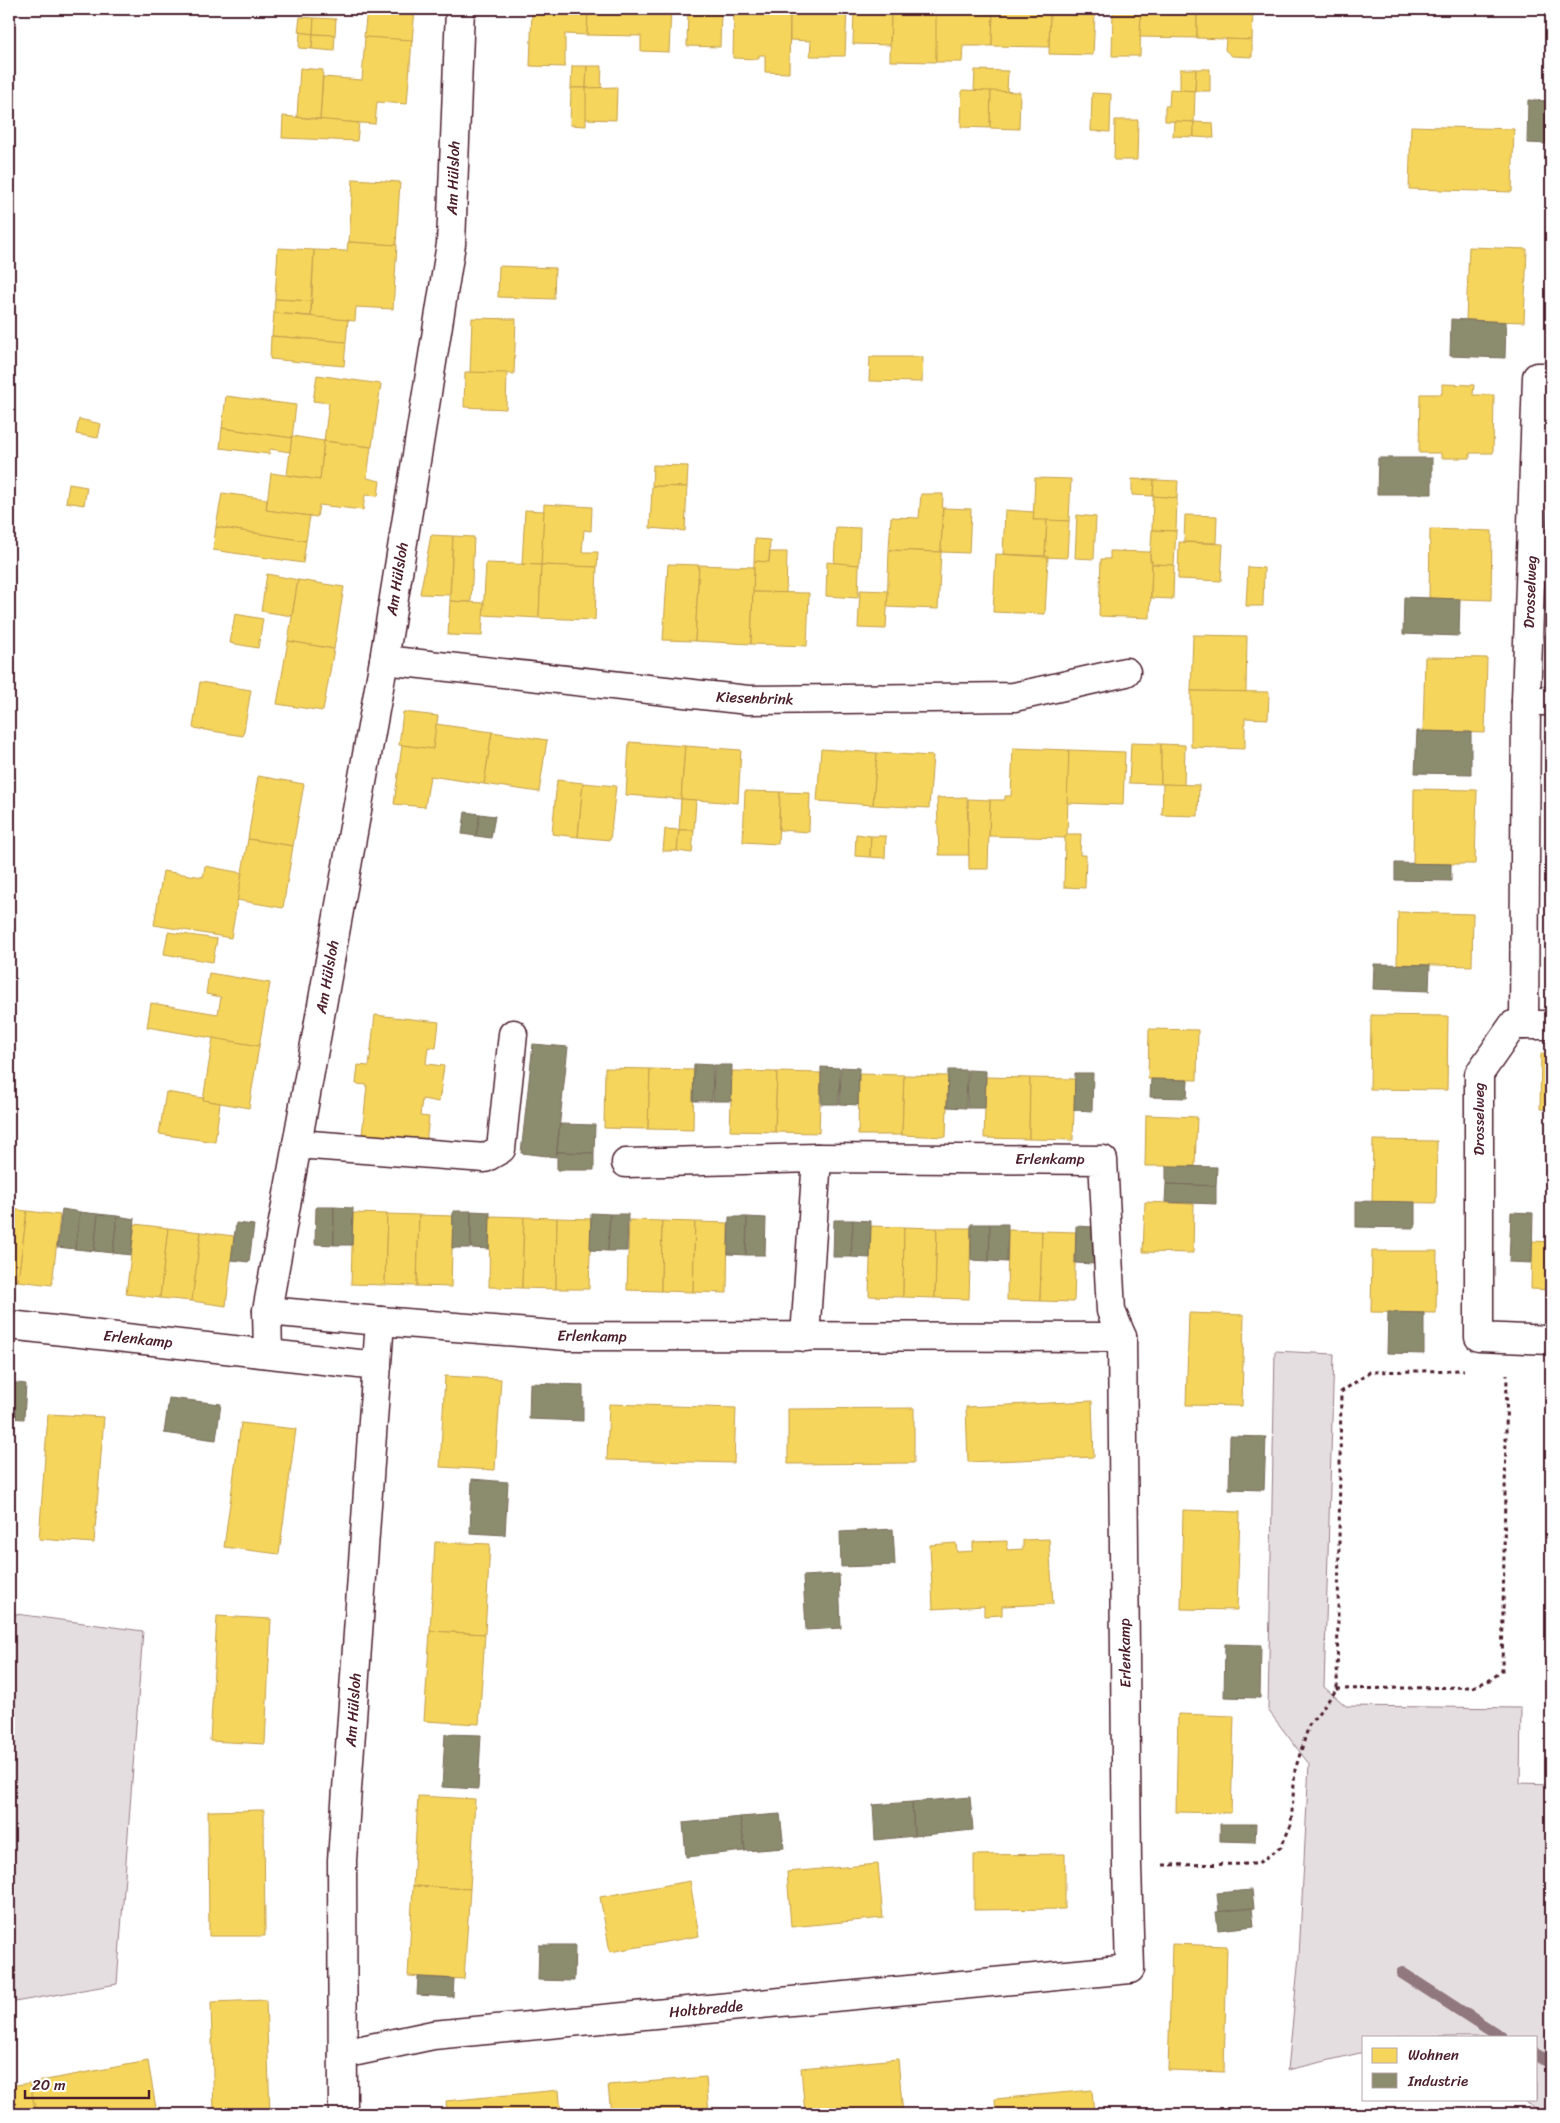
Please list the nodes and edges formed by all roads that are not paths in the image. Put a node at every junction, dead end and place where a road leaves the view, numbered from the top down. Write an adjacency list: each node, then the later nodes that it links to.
1 (460, 9): 3 (street, Am Hülsloh)
2 (1551, 377): 5 (street, Drosselweg)
3 (384, 660): 4 (street, Kiesenbrink); 9 (street, Am Hülsloh)
4 (1126, 672)
5 (1539, 701): 6 (street, Drosselweg)
6 (1524, 1025): 7 (street); 17 (street, Drosselweg)
7 (1551, 1025)
8 (513, 1034): 9 (street)
9 (297, 1144): 12 (street, Am Hülsloh)
10 (817, 1158): 11 (street, Erlenkamp); 15 (street); 16 (street, Erlenkamp)
11 (626, 1163)
12 (266, 1311): 13 (street, Erlenkamp); 18 (street)
13 (380, 1320): 15 (street, Erlenkamp); 19 (street)
14 (9, 1325): 18 (street, Erlenkamp)
15 (805, 1337): 16 (street, Erlenkamp)
16 (1122, 1337): 20 (street, Erlenkamp)
17 (1551, 1340)
18 (268, 1353): 19 (street, Erlenkamp)
19 (377, 1366): 21 (street, Am Hülsloh)
20 (1130, 1969): 21 (street, Holtbredde)
21 (343, 2054): 22 (street)
22 (343, 2114)

